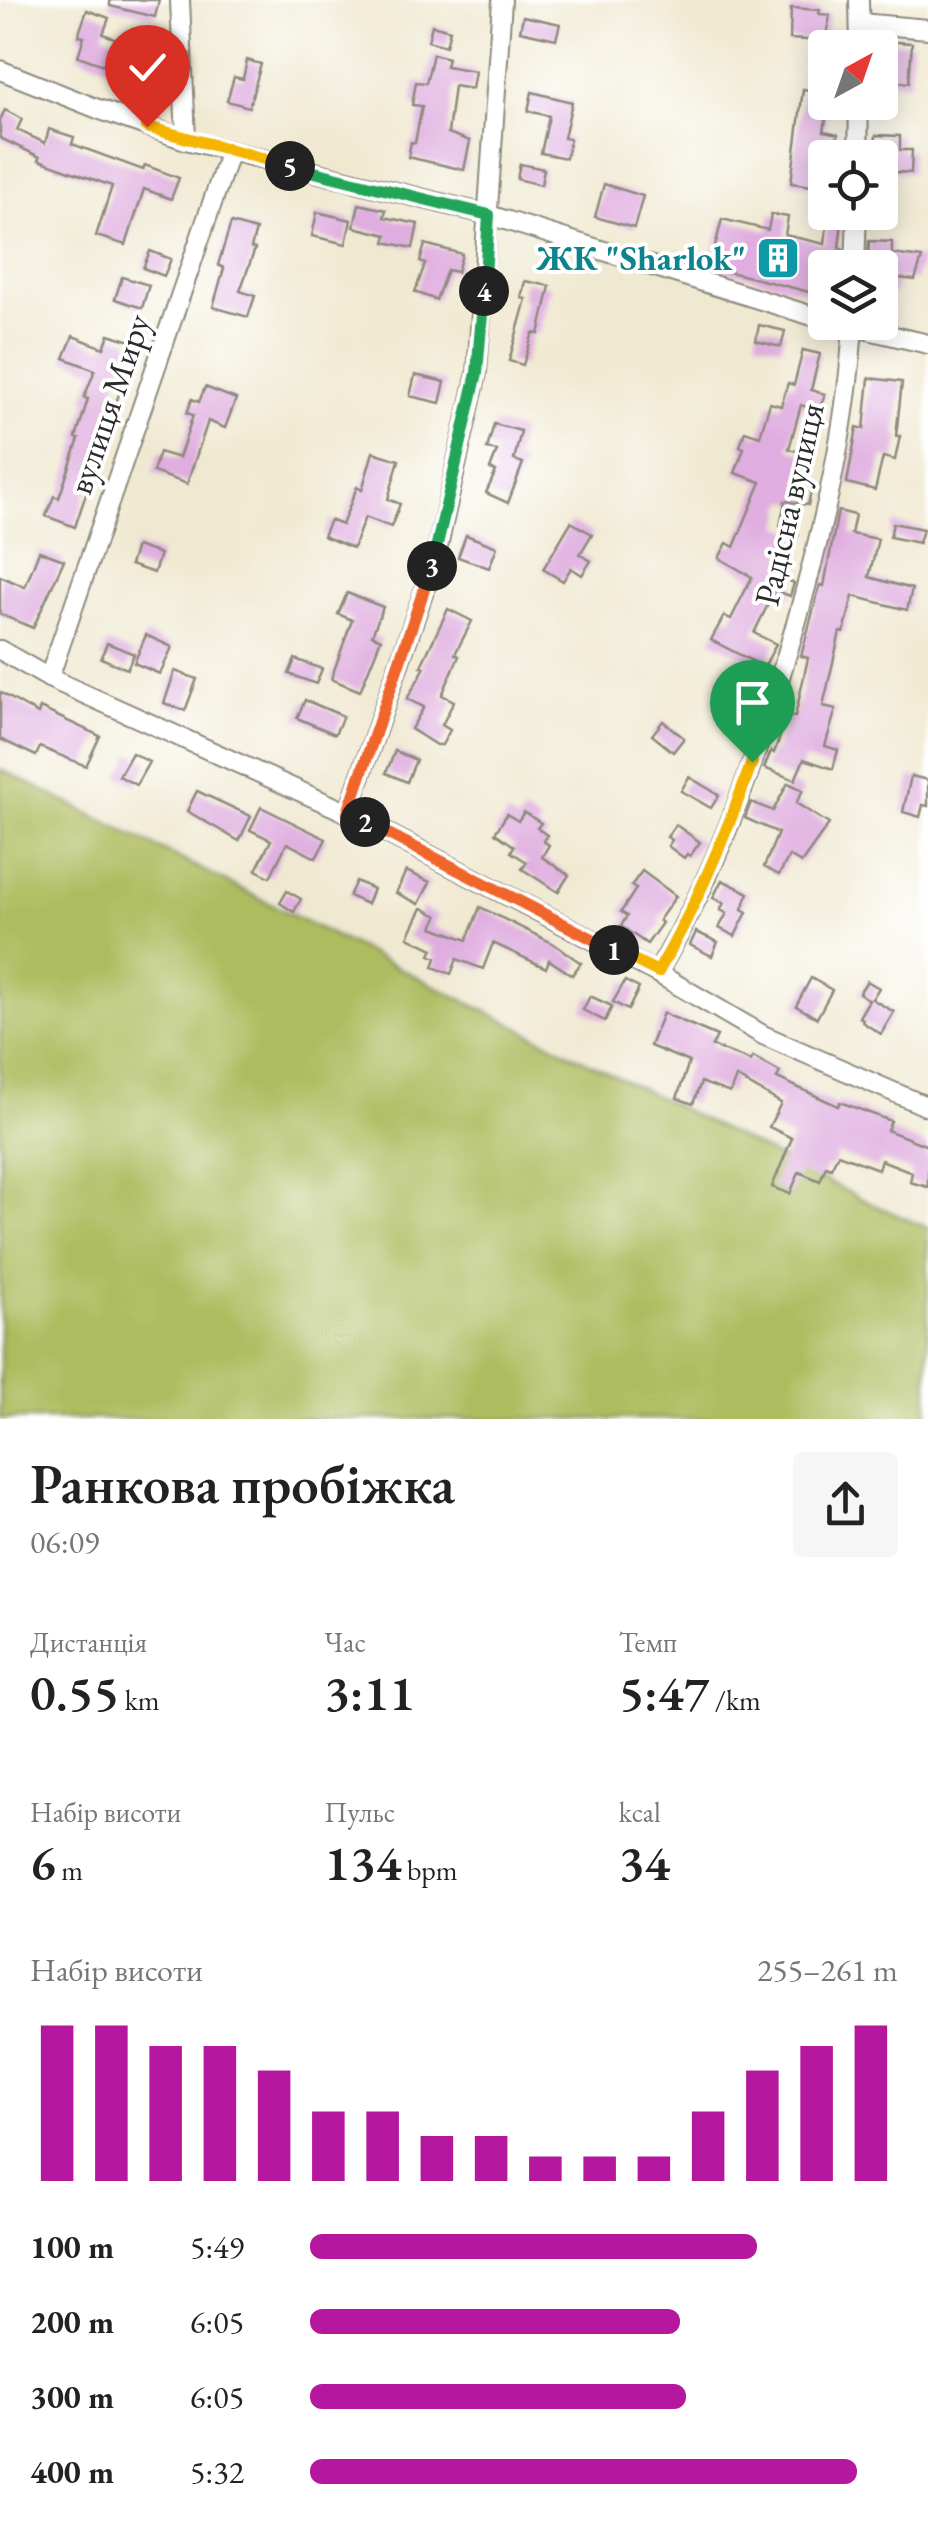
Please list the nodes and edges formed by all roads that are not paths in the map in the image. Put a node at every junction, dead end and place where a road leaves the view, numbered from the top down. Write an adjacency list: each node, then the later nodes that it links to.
1 (180, 0): 8 (street)
2 (502, 0): 10 (street)
3 (859, 0): 4 (street)
4 (860, 23): 5 (street); 6 (street)
5 (928, 29)
6 (860, 30)
7 (0, 70): 8 (street)
8 (186, 140): 9 (street)
9 (230, 151): 10 (street); 16 (street, вулиця Миру)
10 (489, 215): 11 (street); 17 (street)
11 (808, 315)
12 (898, 337): 14 (street)
13 (847, 340): 18 (street, Радісна вулиця)
14 (928, 344)
15 (0, 650): 16 (street)
16 (50, 678): 17 (street)
17 (348, 813): 18 (street)
18 (658, 972): 19 (street)
19 (928, 1108)

